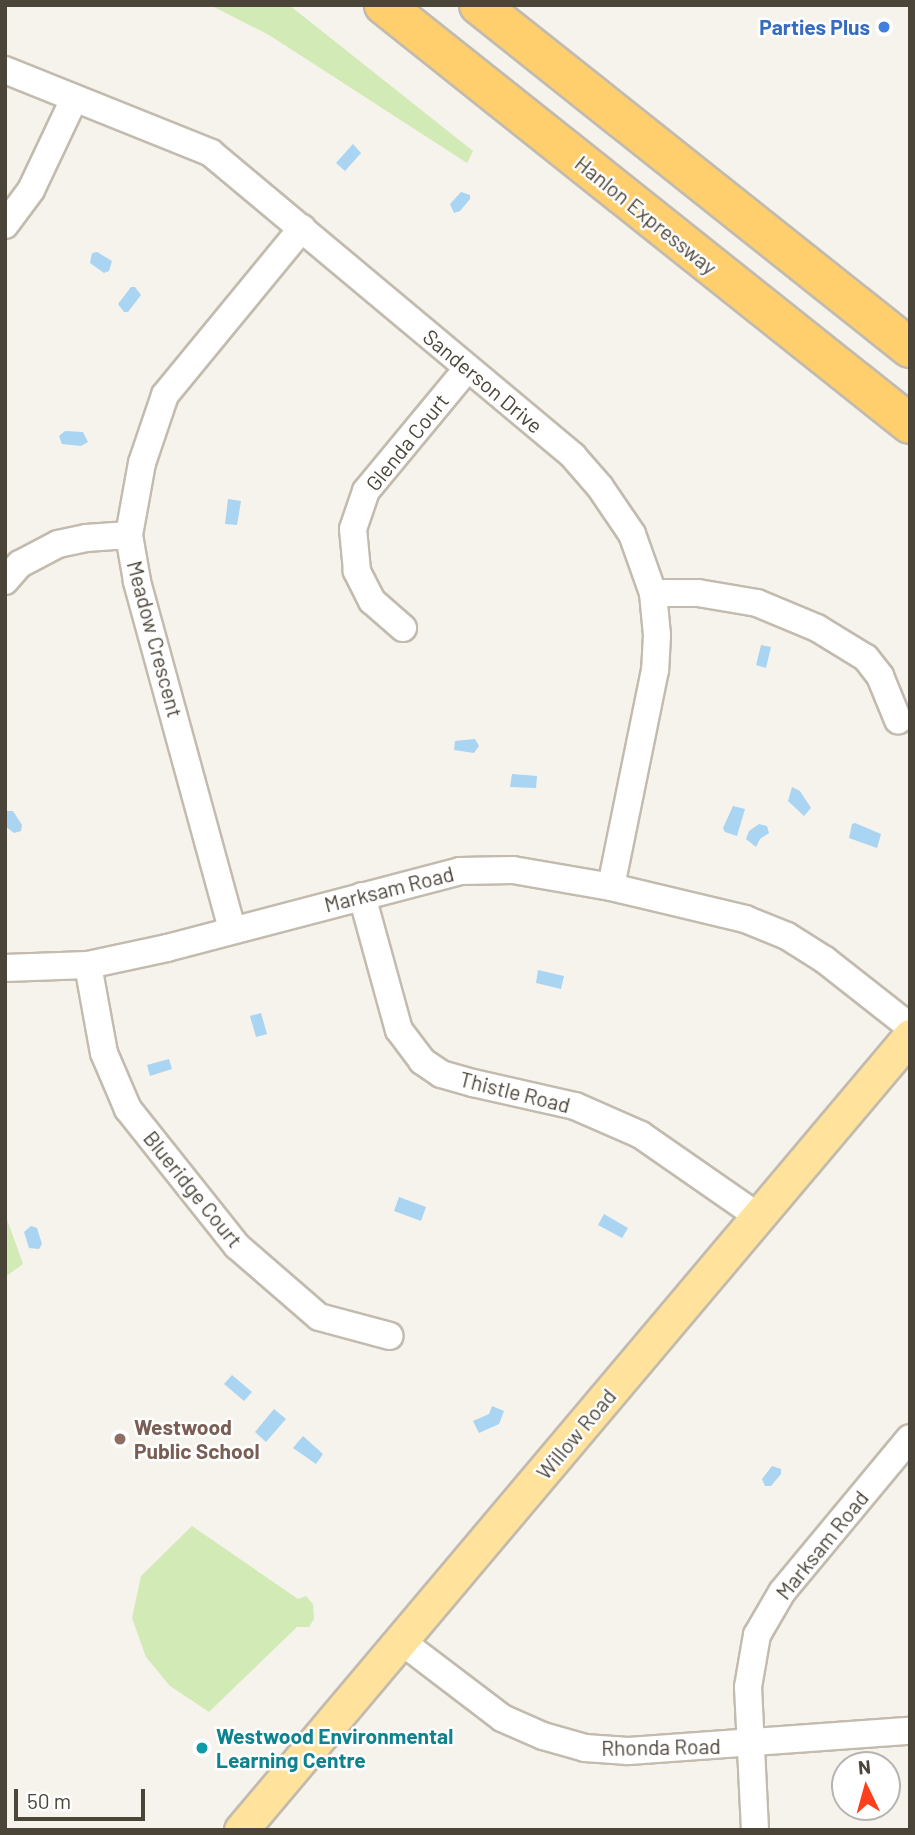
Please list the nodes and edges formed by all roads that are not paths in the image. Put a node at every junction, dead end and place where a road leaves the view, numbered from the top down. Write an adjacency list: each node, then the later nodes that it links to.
1 (384, 5): 9 (highway, Hanlon Expressway)
2 (479, 5): 7 (highway)
3 (5, 70): 4 (street, Sanderson Drive)
4 (74, 99): 5 (street); 6 (street, Sanderson Drive)
5 (5, 225)
6 (302, 228): 8 (street, Sanderson Drive); 10 (street, Meadow Crescent)
7 (910, 348)
8 (467, 369): 12 (street, Sanderson Drive); 13 (street, Glenda Court)
9 (910, 424)
10 (129, 535): 11 (street); 17 (street, Meadow Crescent)
11 (5, 581)
12 (653, 593): 14 (street); 15 (street, Sanderson Drive)
13 (403, 628)
14 (898, 720)
15 (611, 887): 16 (street, Marksam Road); 20 (street, Marksam Road)
16 (362, 896): 17 (street, Marksam Road); 22 (street, Thistle Road)
17 (233, 929): 18 (street, Marksam Road)
18 (88, 965): 19 (street, Marksam Road); 23 (street, Blueridge Court)
19 (5, 968)
20 (910, 1027)
21 (910, 1037): 22 (main road, Willow Road)
22 (758, 1217): 25 (main road, Willow Road)
23 (390, 1336)
24 (910, 1438): 27 (street, Marksam Road)
25 (401, 1641): 27 (street, Rhonda Road); 28 (main road, Willow Road)
26 (910, 1731): 27 (street, Rhonda Road)
27 (748, 1744): 29 (street, Marksam Road)
28 (241, 1830)
29 (755, 1830)

